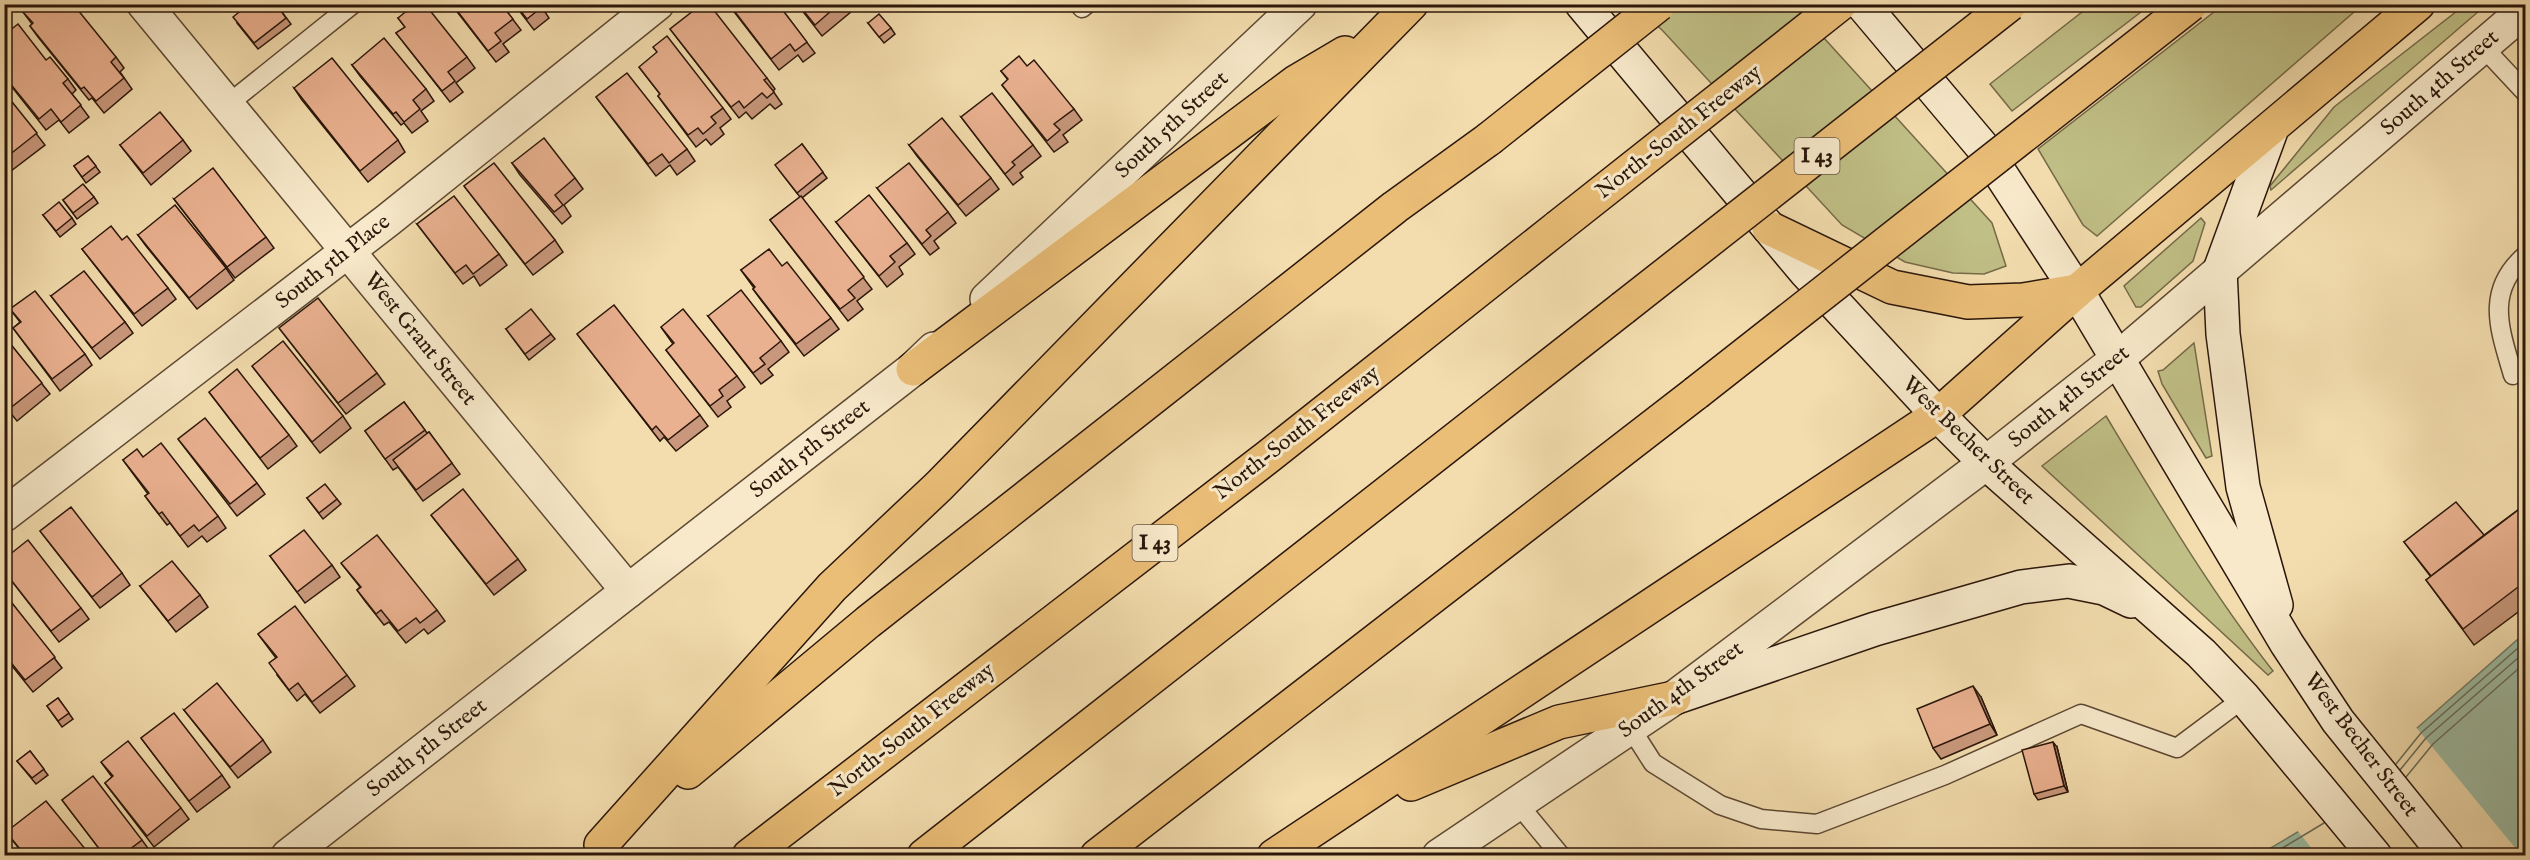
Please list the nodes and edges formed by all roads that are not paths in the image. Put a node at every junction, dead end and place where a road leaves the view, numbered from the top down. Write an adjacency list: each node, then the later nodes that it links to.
1 (144, 4): 18 (street, West Grant Street)
2 (353, 4): 18 (lane)
3 (657, 4): 21 (street, South 5th Place)
4 (1080, 4): 5 (lane)
5 (1087, 4)
6 (1300, 4): 26 (street, South 5th Street)
7 (1582, 4): 20 (street, West Becher Street)
8 (1659, 4): 39 (highway, bridge)
9 (1840, 4): 42 (highway, North-South Freeway / I 43, bridge)
10 (1862, 4): 24 (street, West Becher Street)
11 (2010, 4): 43 (highway, I 43, bridge)
12 (2191, 4): 44 (highway, bridge)
13 (2418, 4): 19 (highway)
14 (2526, 9): 16 (street, South 4th Street)
15 (1400, 13): 26 (highway); 39 (highway)
16 (2483, 47): 17 (lane); 23 (street, South 4th Street)
17 (2526, 93)
18 (227, 105): 21 (street, West Grant Street)
19 (2271, 128): 23 (street); 24 (highway)
20 (1770, 228): 24 (highway); 28 (street, West Becher Street)
21 (348, 251): 30 (street, South 5th Place); 31 (street, West Grant Street)
22 (2526, 255): 27 (lane)
23 (2220, 270): 25 (street, South 4th Street); 33 (street)
24 (2077, 291): 25 (street, West Becher Street); 28 (highway)
25 (2116, 360): 29 (street, South 4th Street); 33 (street, West Becher Street)
26 (913, 369): 31 (street, South 5th Street)
27 (2512, 375)
28 (1938, 415): 29 (street, West Becher Street); 38 (highway)
29 (1986, 463): 32 (street, West Becher Street); 34 (street, South 4th Street)
30 (4, 515)
31 (628, 591): 41 (street, South 5th Street)
32 (2154, 611): 34 (street); 35 (street, West Becher Street)
33 (2287, 644): 48 (street, West Becher Street)
34 (1674, 698): 36 (street, South 4th Street); 38 (highway)
35 (2244, 698): 36 (lane); 47 (street, West Becher Street)
36 (1630, 727): 37 (street, South 4th Street)
37 (1518, 804): 45 (street, South 4th Street); 46 (lane)
38 (1340, 814): 40 (highway)
39 (595, 850)
40 (1282, 852)
41 (288, 855)
42 (749, 855)
43 (924, 855)
44 (1097, 855)
45 (1439, 855)
46 (1561, 855)
47 (2375, 855)
48 (2446, 855)

